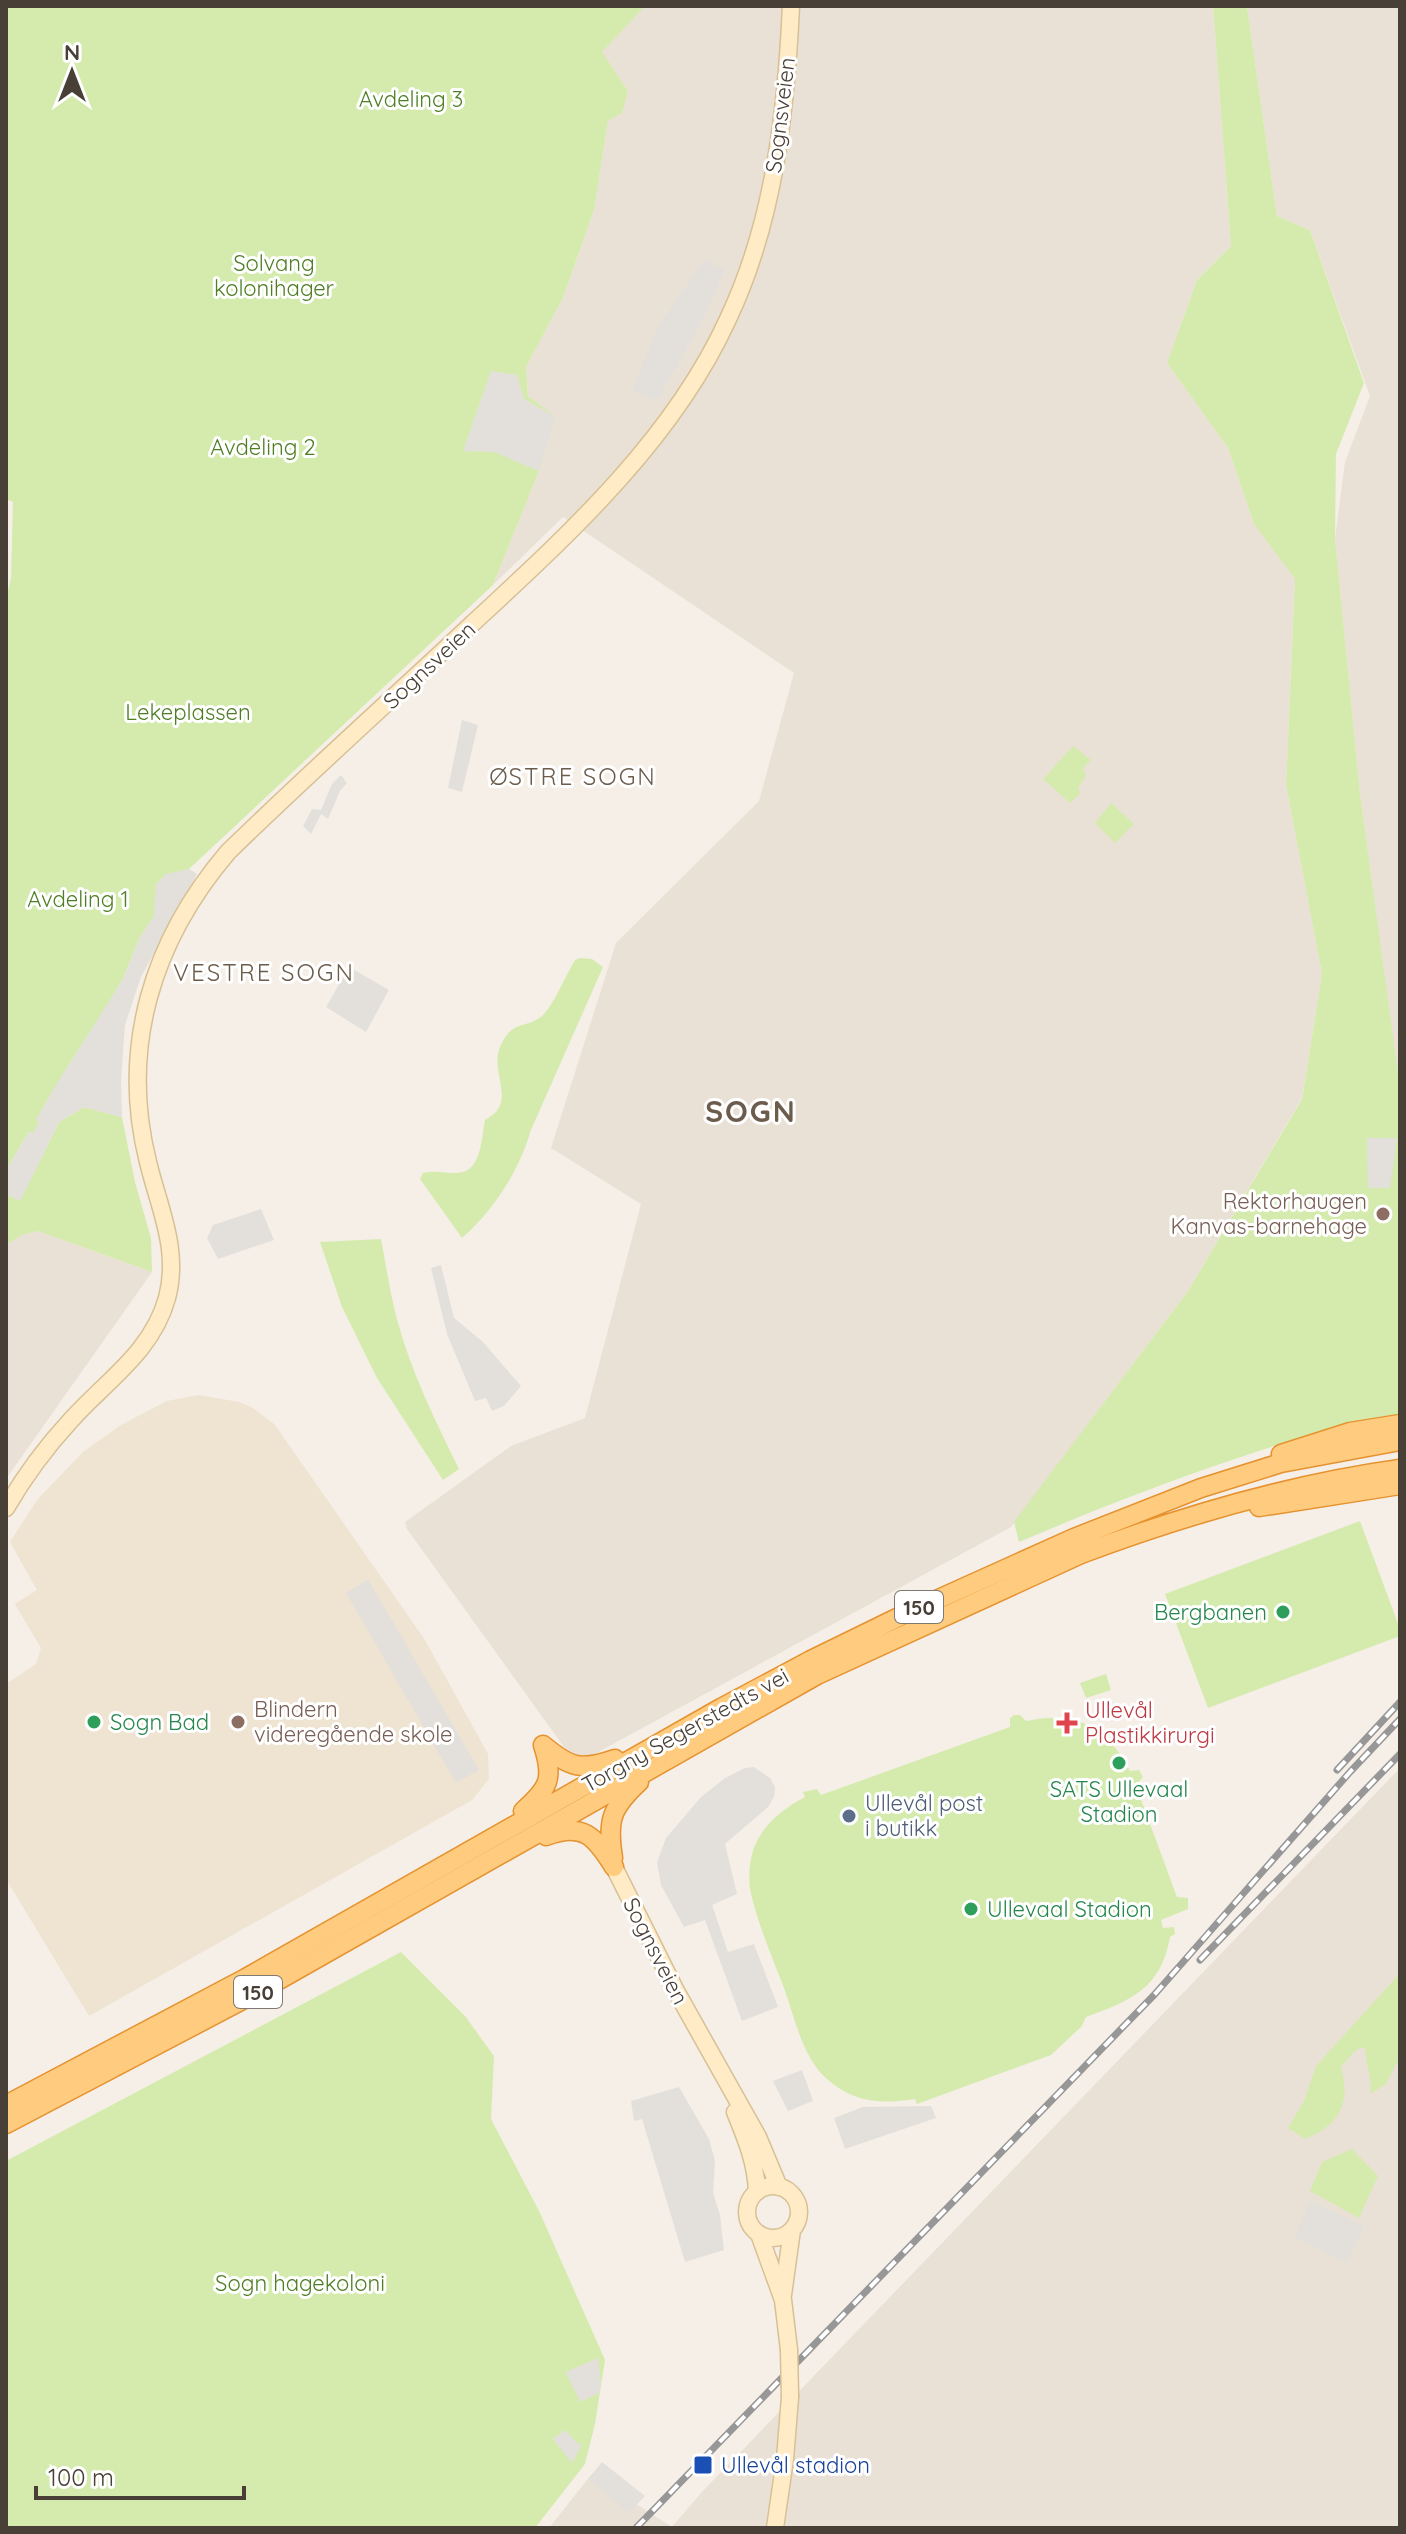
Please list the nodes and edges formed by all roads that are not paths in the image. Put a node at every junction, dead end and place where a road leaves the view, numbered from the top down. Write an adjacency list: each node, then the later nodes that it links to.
1 (791, 6): 7 (main road, Sognsveien)
2 (1400, 1424): 6 (highway)
3 (1400, 1441): 6 (highway, Torgny Segerstedts vei / 150)
4 (1400, 1469): 8 (highway, Torgny Segerstedts vei / 150)
5 (1400, 1485): 8 (highway)
6 (1201, 1488): 9 (highway, Torgny Segerstedts vei / 150)
7 (6, 1508)
8 (1166, 1524): 9 (highway, Torgny Segerstedts vei / 150)
9 (653, 1756): 10 (highway, Torgny Segerstedts vei / 150); 10 (highway); 11 (highway)
10 (500, 1844): 11 (highway); 13 (highway, Torgny Segerstedts vei / 150); 14 (highway, Torgny Segerstedts vei / 150)
11 (614, 1867): 12 (main road, Sognsveien)
12 (699, 2035): 15 (main road, Sognsveien); 16 (main road, Sognsveien)
13 (6, 2105)
14 (6, 2124)
15 (779, 2187): 16 (main road); 17 (main road)
16 (757, 2192): 18 (main road)
17 (792, 2230): 18 (main road); 19 (main road)
18 (759, 2234): 19 (main road)
19 (783, 2300): 20 (main road, bridge)
20 (775, 2528)

